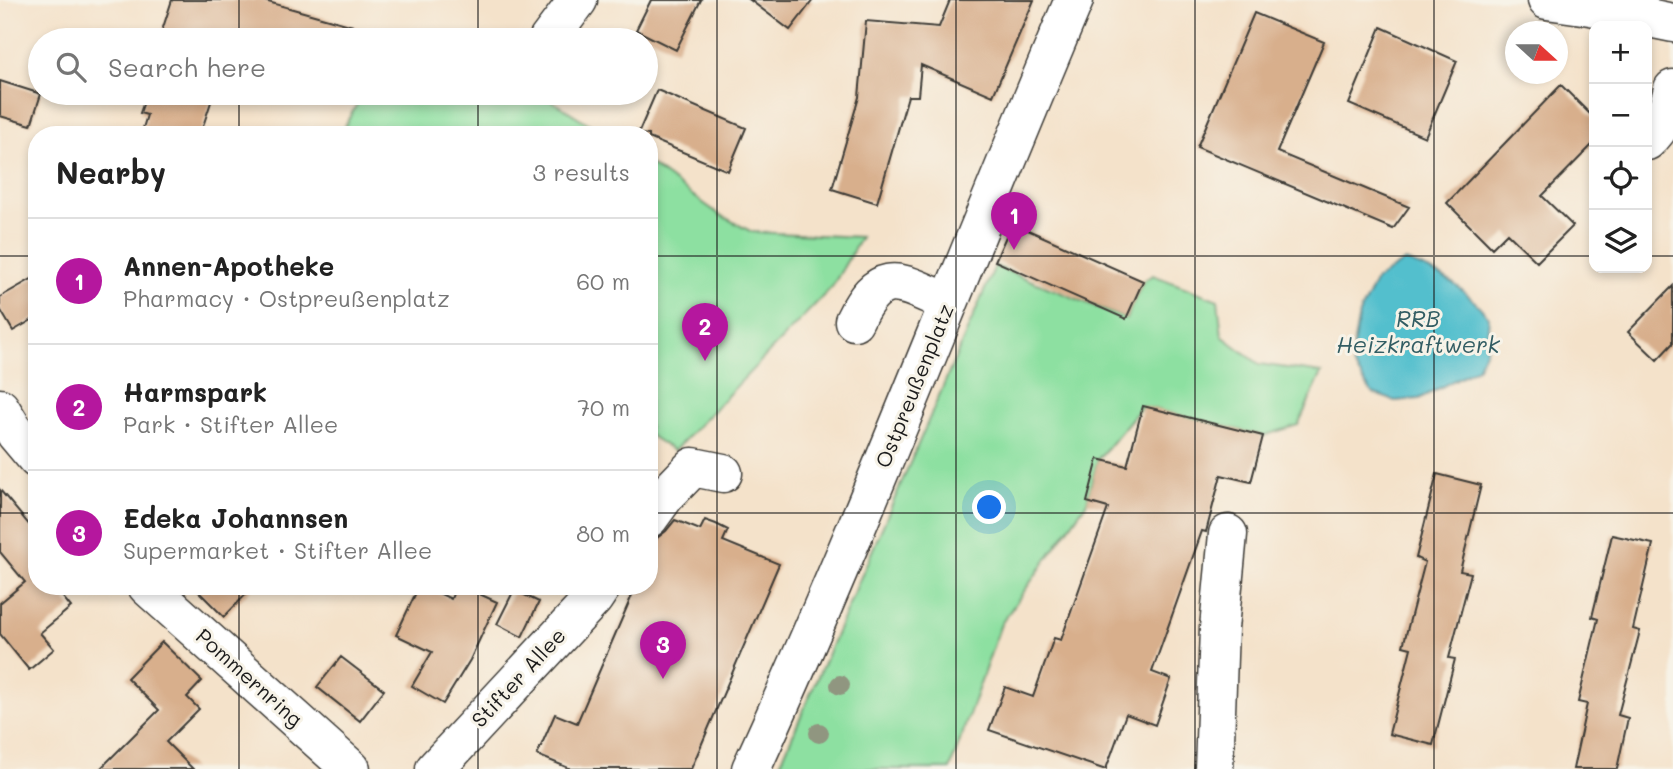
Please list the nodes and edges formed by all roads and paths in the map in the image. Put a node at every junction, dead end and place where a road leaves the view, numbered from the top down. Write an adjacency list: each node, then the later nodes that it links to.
1 (578, 0): 6 (street)
2 (1074, 0): 9 (street, Ostpreußenplatz)
3 (1547, 0): 4 (street)
4 (1591, 3): 5 (street)
5 (1673, 23)
6 (557, 28)
7 (1673, 89): 8 (street)
8 (1652, 136)
9 (949, 303): 10 (street); 19 (street, Ostpreußenplatz)
10 (854, 321)
11 (723, 473): 12 (street)
12 (658, 506)
13 (1228, 534): 16 (street)
14 (157, 595): 17 (street, Pommernring)
15 (596, 595): 18 (street, Stifter Allee)
16 (1220, 768)
17 (351, 769)
18 (435, 769)
19 (751, 769)

